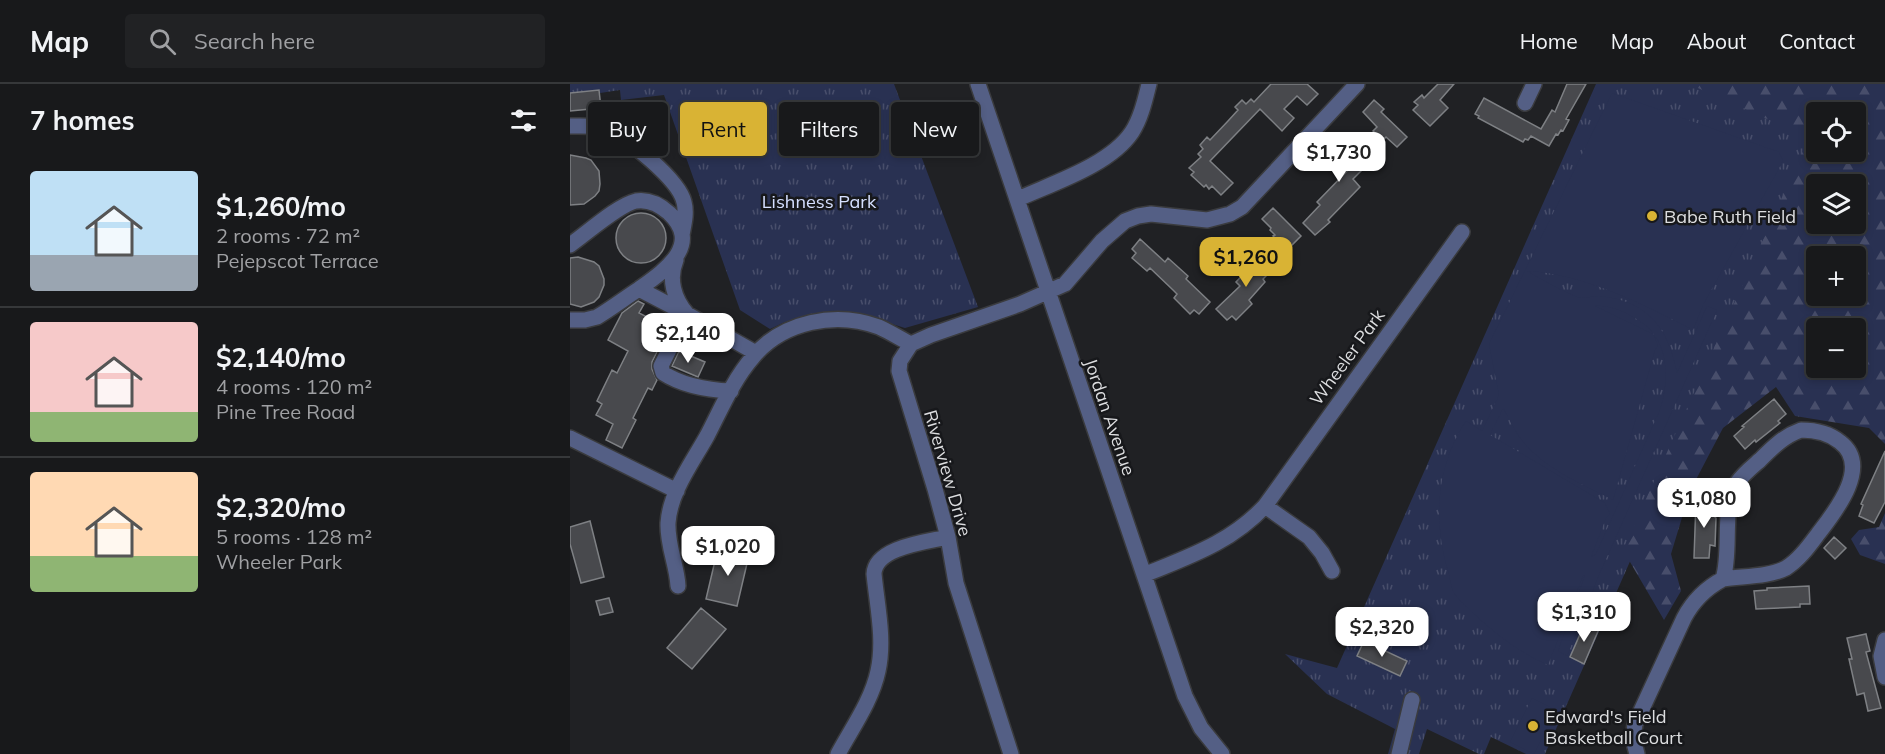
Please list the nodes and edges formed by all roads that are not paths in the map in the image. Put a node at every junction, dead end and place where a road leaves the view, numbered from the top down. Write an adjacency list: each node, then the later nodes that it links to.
1 (978, 84): 7 (street, Jordan Avenue)
2 (1149, 84): 7 (street)
3 (1534, 84): 5 (street)
4 (1350, 86): 13 (street)
5 (1525, 103)
6 (570, 126): 9 (street)
7 (1018, 199): 13 (street, Jordan Avenue)
8 (1462, 232): 21 (street, Wheeler Park)
9 (682, 235): 10 (street); 11 (street)
10 (572, 239)
11 (678, 255): 12 (street); 14 (street)
12 (639, 289): 14 (street); 15 (street)
13 (1048, 293): 16 (street); 24 (street, Jordan Avenue)
14 (687, 314): 17 (street); 18 (street)
15 (571, 323)
16 (911, 344): 17 (street); 22 (street, Riverview Drive)
17 (756, 353): 18 (street)
18 (731, 391): 20 (street)
19 (570, 438): 20 (street)
20 (677, 491): 26 (street)
21 (1265, 506): 23 (street); 24 (street, Wheeler Park)
22 (948, 537): 30 (street); 31 (street, Riverview Drive)
23 (1332, 571)
24 (1144, 575): 32 (street, Jordan Avenue)
25 (1723, 579): 25 (street); 34 (street)
26 (678, 586)
27 (1885, 640): 28 (street)
28 (1885, 677)
29 (1412, 700): 33 (street)
30 (838, 754)
31 (1011, 754)
32 (1222, 754)
33 (1399, 754)
34 (1637, 754)

